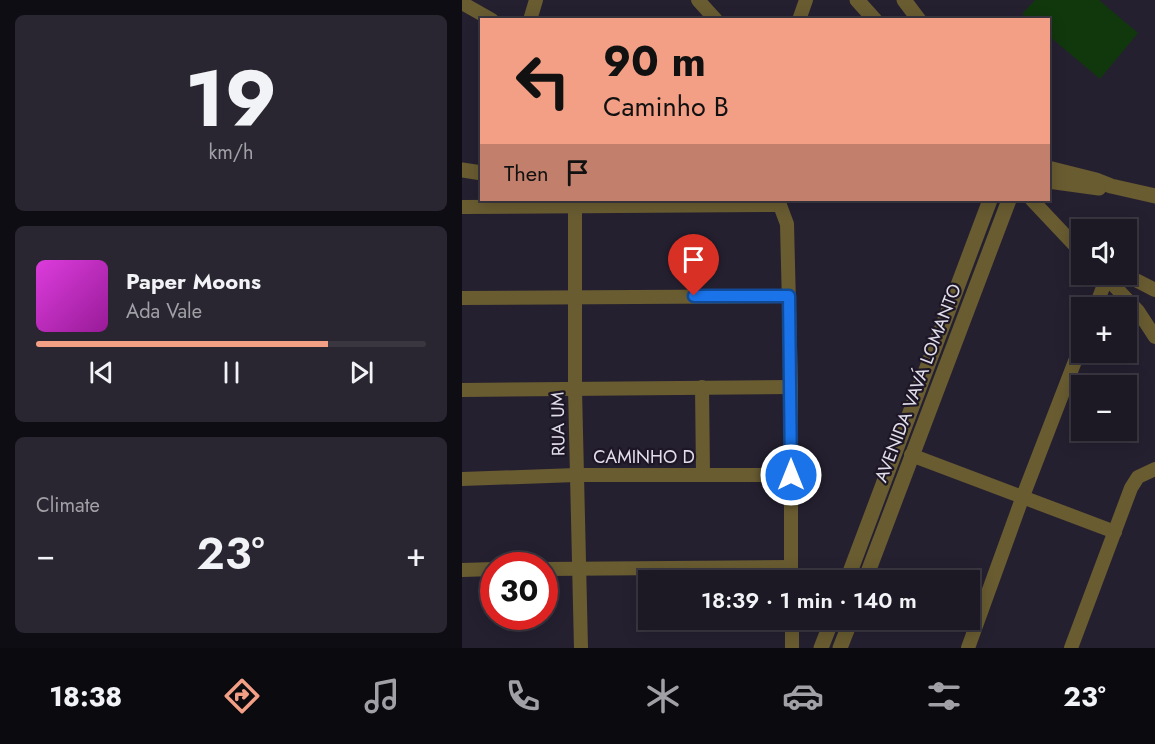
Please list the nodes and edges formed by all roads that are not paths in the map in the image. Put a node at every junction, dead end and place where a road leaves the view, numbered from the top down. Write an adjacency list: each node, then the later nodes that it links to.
1 (537, 0): 7 (street)
2 (698, 0): 8 (street)
3 (806, 0): 9 (street)
4 (857, 0): 10 (street)
5 (462, 3): 6 (street)
6 (488, 18)
7 (531, 18)
8 (714, 18)
9 (800, 18)
10 (873, 18)
11 (1050, 168): 15 (street)
12 (480, 169): 13 (street)
13 (462, 170)
14 (1050, 181): 15 (street)
15 (1111, 186): 16 (street)
16 (1155, 196)
17 (990, 201): 51 (street, AVENIDA VAVÁ LOMANTO)
18 (1009, 201): 37 (street, AVENIDA VAVÁ LOMANTO)
19 (1033, 201): 24 (street)
20 (576, 202): 21 (street); 23 (street); 29 (street, RUA UM)
21 (745, 202): 22 (street)
22 (779, 202): 28 (street)
23 (462, 207)
24 (1071, 241)
25 (1137, 281): 27 (street)
26 (1113, 285): 31 (street)
27 (1155, 290)
28 (789, 296): 29 (street); 34 (street)
29 (575, 297): 30 (street); 35 (street, RUA UM)
30 (462, 298)
31 (1155, 336)
32 (1074, 363): 43 (street)
33 (702, 387): 34 (street); 35 (street); 39 (street)
34 (791, 387): 41 (street)
35 (575, 389): 36 (street); 40 (street, RUA UM)
36 (462, 390)
37 (911, 454): 43 (street); 52 (street, AVENIDA VAVÁ LOMANTO)
38 (1155, 469): 44 (street)
39 (703, 474): 40 (street, CAMINHO D); 41 (street, CAMINHO D)
40 (576, 475): 42 (street, CAMINHO D); 45 (street, RUA UM)
41 (791, 475): 50 (street)
42 (462, 479)
43 (1023, 496): 44 (street); 60 (street)
44 (1115, 532): 61 (street)
45 (578, 568): 47 (street); 49 (street); 56 (street, RUA UM)
46 (480, 569): 48 (street)
47 (558, 569)
48 (462, 570)
49 (649, 570)
50 (791, 570)
51 (851, 570)
52 (869, 570)
53 (792, 630): 57 (street)
54 (828, 630): 58 (street)
55 (847, 630): 59 (street)
56 (581, 648)
57 (792, 648)
58 (821, 648)
59 (840, 648)
60 (968, 648)
61 (1071, 648)

